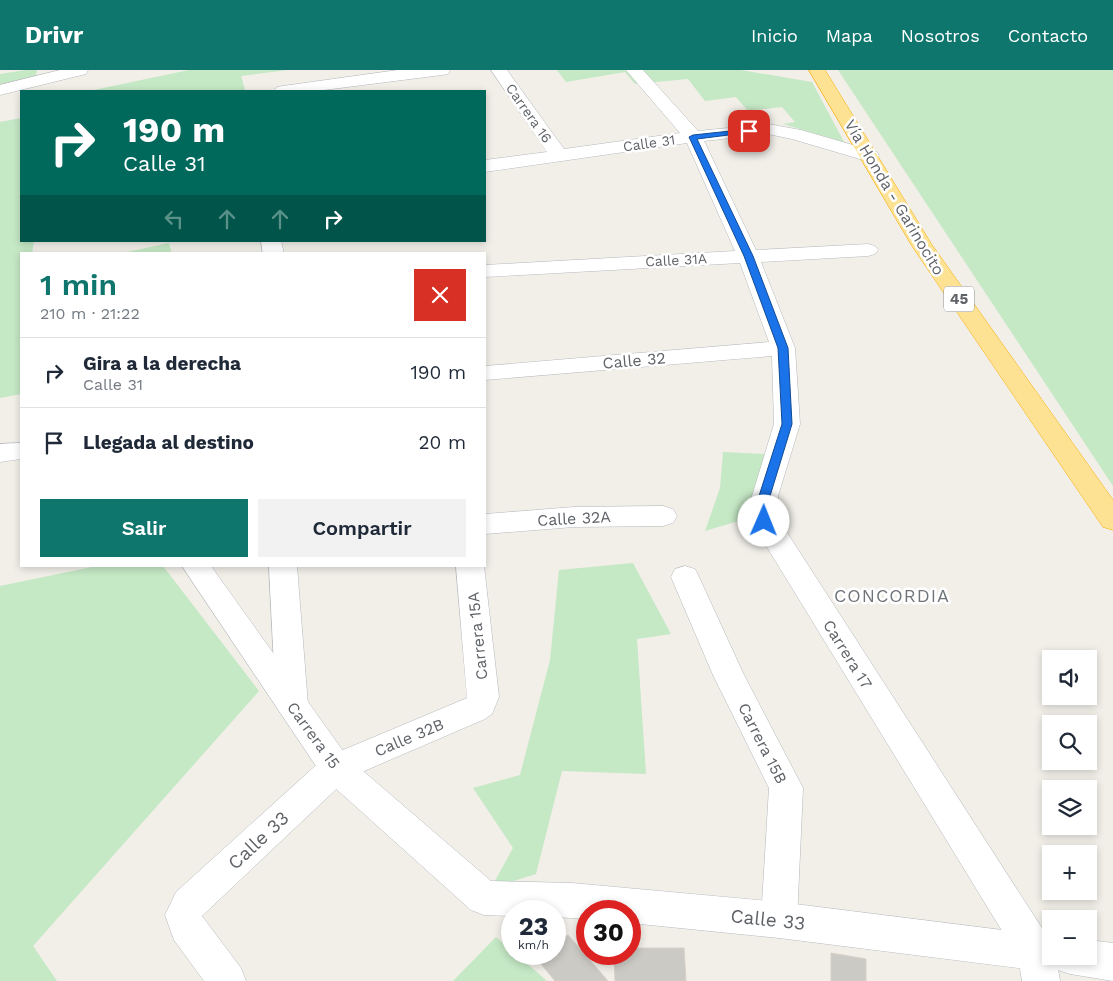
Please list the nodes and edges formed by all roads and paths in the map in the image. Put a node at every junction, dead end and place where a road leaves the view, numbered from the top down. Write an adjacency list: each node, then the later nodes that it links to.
1 (80, 70): 6 (street)
2 (442, 70): 7 (street)
3 (499, 70): 11 (street, Carrera 16)
4 (634, 70): 10 (street, Carrera 17)
5 (817, 70): 12 (highway, Vía Honda - Garinocito / 45)
6 (44, 74): 8 (street)
7 (373, 80): 9 (street)
8 (0, 90)
9 (291, 90)
10 (693, 137): 11 (street, Calle 31); 12 (street, Calle 31); 15 (street, Carrera 17)
11 (559, 156): 13 (street, Calle 31)
12 (870, 156): 22 (highway, Vía Honda - Garinocito / 45)
13 (486, 166)
14 (868, 250): 15 (street, Calle 31A)
15 (748, 256): 16 (street, Calle 31A); 17 (street, Carrera 17)
16 (486, 271)
17 (783, 348): 18 (street, Calle 32); 33 (street, Carrera 17)
18 (486, 373)
19 (20, 451): 20 (street)
20 (0, 453)
21 (662, 516): 23 (street, Calle 32A)
22 (1113, 520)
23 (486, 524)
24 (198, 567): 28 (street, Carrera 15)
25 (284, 567): 28 (street)
26 (470, 567): 29 (street, Carrera 15A)
27 (685, 577): 32 (street, Carrera 15B)
28 (292, 705): 30 (street, Carrera 15)
29 (481, 705): 30 (street, Calle 32B)
30 (336, 768): 31 (street, Carrera 15); 37 (street, Calle 33)
31 (484, 898): 32 (street, Calle 33)
32 (779, 920): 34 (street, Calle 33)
33 (1042, 949)
34 (1042, 960)
35 (1097, 962): 36 (street, Calle 33)
36 (1113, 962)
37 (227, 981)

